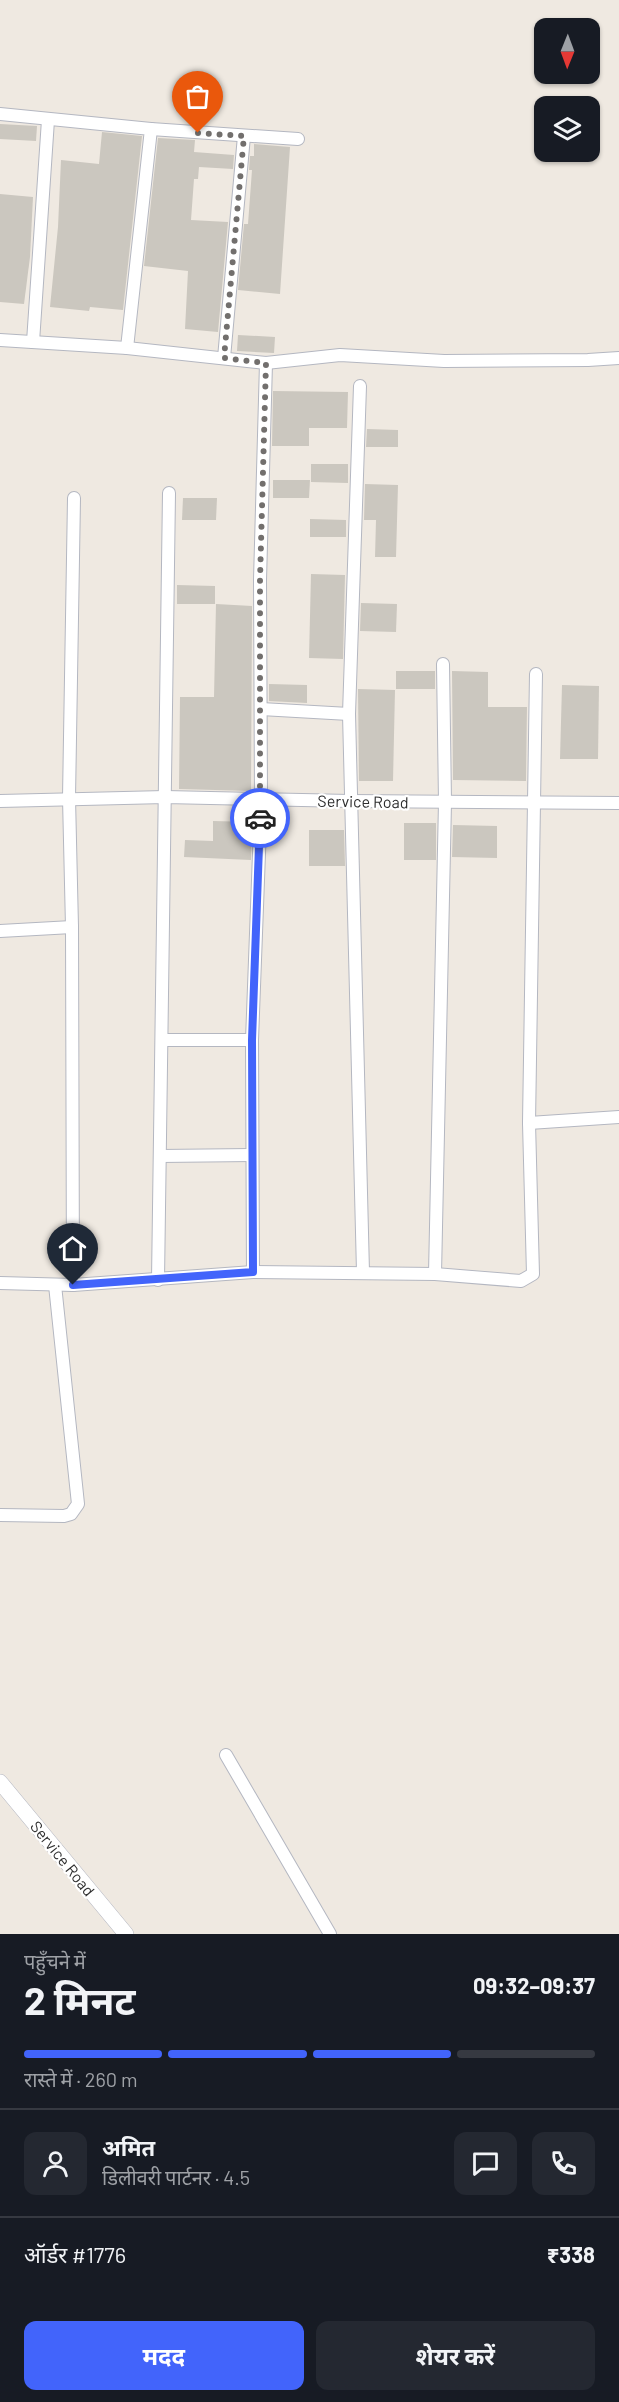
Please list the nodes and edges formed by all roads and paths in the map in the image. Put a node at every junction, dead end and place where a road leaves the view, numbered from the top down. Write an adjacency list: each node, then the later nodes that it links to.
1 (0, 114): 2 (street)
2 (48, 120): 3 (street); 7 (street)
3 (151, 129): 4 (street); 8 (street)
4 (244, 136): 5 (street); 9 (street)
5 (298, 139)
6 (0, 340): 7 (street)
7 (33, 342): 8 (street)
8 (127, 348): 9 (street)
9 (224, 358): 11 (street)
10 (619, 358): 11 (street)
11 (266, 363): 17 (street)
12 (360, 386): 18 (street)
13 (168, 493): 19 (street)
14 (74, 498): 20 (street)
15 (443, 664): 24 (street)
16 (536, 674): 25 (street)
17 (261, 709): 18 (street); 21 (street)
18 (349, 714): 23 (street)
19 (165, 797): 20 (street, Service Road); 21 (street, Service Road); 29 (street)
20 (69, 798): 22 (street, Service Road); 27 (street)
21 (261, 800): 23 (street, Service Road); 30 (street)
22 (0, 801)
23 (350, 801): 24 (street, Service Road); 36 (street)
24 (445, 802): 25 (street, Service Road); 37 (street)
25 (534, 802): 26 (street, Service Road); 32 (street)
26 (619, 803)
27 (72, 927): 28 (street); 41 (street)
28 (0, 931)
29 (162, 1040): 30 (street); 34 (street)
30 (252, 1040): 33 (street)
31 (619, 1117): 32 (street)
32 (529, 1124): 37 (street)
33 (252, 1155): 34 (street); 35 (street)
34 (160, 1156): 38 (street)
35 (253, 1272): 36 (street); 38 (street)
36 (363, 1272): 37 (street)
37 (435, 1274)
38 (158, 1280): 41 (street)
39 (0, 1283): 40 (street)
40 (55, 1285): 41 (street); 42 (street)
41 (73, 1285)
42 (0, 1515)
43 (226, 1755): 46 (street)
44 (0, 1782): 45 (street, Service Road)
45 (126, 1934)
46 (330, 1934)

